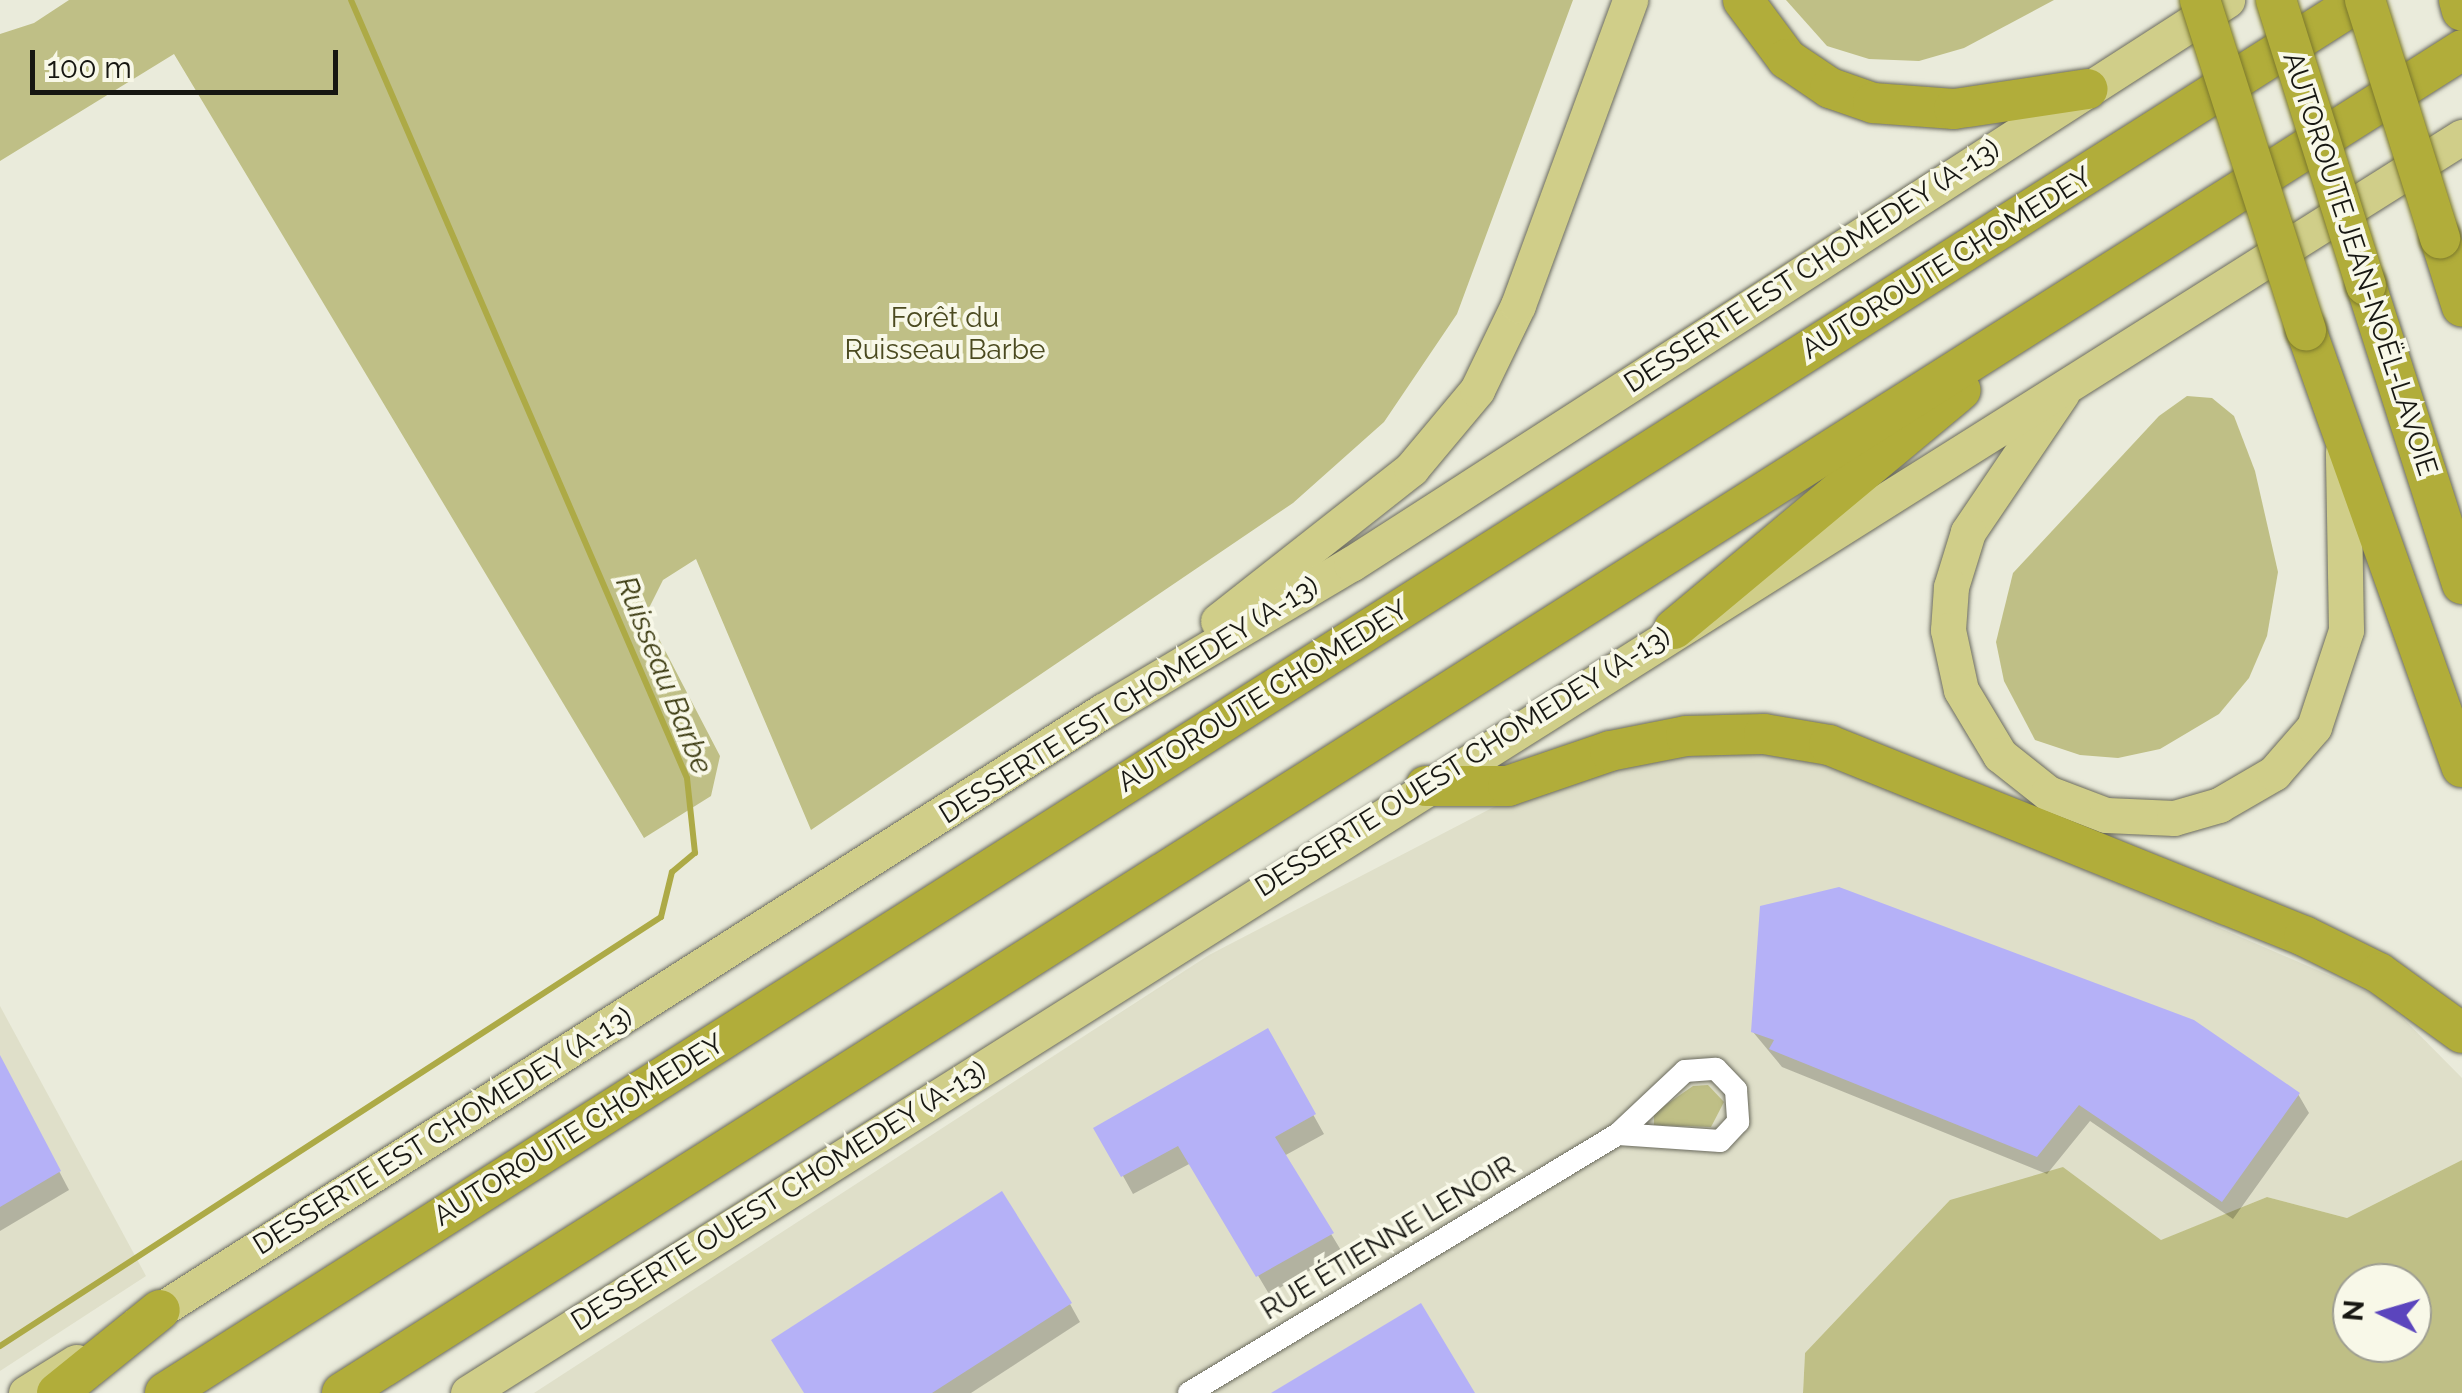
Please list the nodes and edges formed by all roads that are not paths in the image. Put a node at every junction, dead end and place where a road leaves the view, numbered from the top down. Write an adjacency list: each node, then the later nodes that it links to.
1 (1630, 0): 18 (main road)
2 (1743, 0): 10 (highway)
3 (2200, 0): 15 (highway, bridge)
4 (2227, 0): 10 (main road, DESSERTE EST CHOMEDEY (A-13))
5 (2276, 0): 16 (highway, AUTOROUTE JEAN-NOËL-LAVOIE, bridge)
6 (2363, 0): 12 (highway, bridge); 26 (highway, AUTOROUTE CHOMEDEY)
7 (2458, 0): 8 (highway)
8 (2462, 11)
9 (2462, 50): 13 (highway)
10 (2088, 89): 18 (main road, DESSERTE EST CHOMEDEY (A-13))
11 (2462, 137): 14 (main road, DESSERTE OUEST CHOMEDEY (A-13))
12 (2462, 307)
13 (2050, 312): 17 (highway); 27 (highway)
14 (2065, 388): 15 (main road); 17 (main road, DESSERTE OUEST CHOMEDEY (A-13))
15 (2342, 441): 19 (highway)
16 (2462, 584)
17 (1674, 628): 20 (main road, DESSERTE OUEST CHOMEDEY (A-13))
18 (1102, 711): 23 (main road, DESSERTE EST CHOMEDEY (A-13))
19 (2462, 767)
20 (1426, 786): 21 (highway); 28 (main road, DESSERTE OUEST CHOMEDEY (A-13))
21 (2462, 1033)
22 (1618, 1134): 22 (street, RUE ÉTIENNE LENOIR); 29 (street, RUE ÉTIENNE LENOIR)
23 (160, 1310): 24 (main road, DESSERTE EST CHOMEDEY (A-13)); 25 (highway)
24 (26, 1393)
25 (57, 1393)
26 (164, 1393)
27 (342, 1393)
28 (468, 1393)
29 (1189, 1393)

